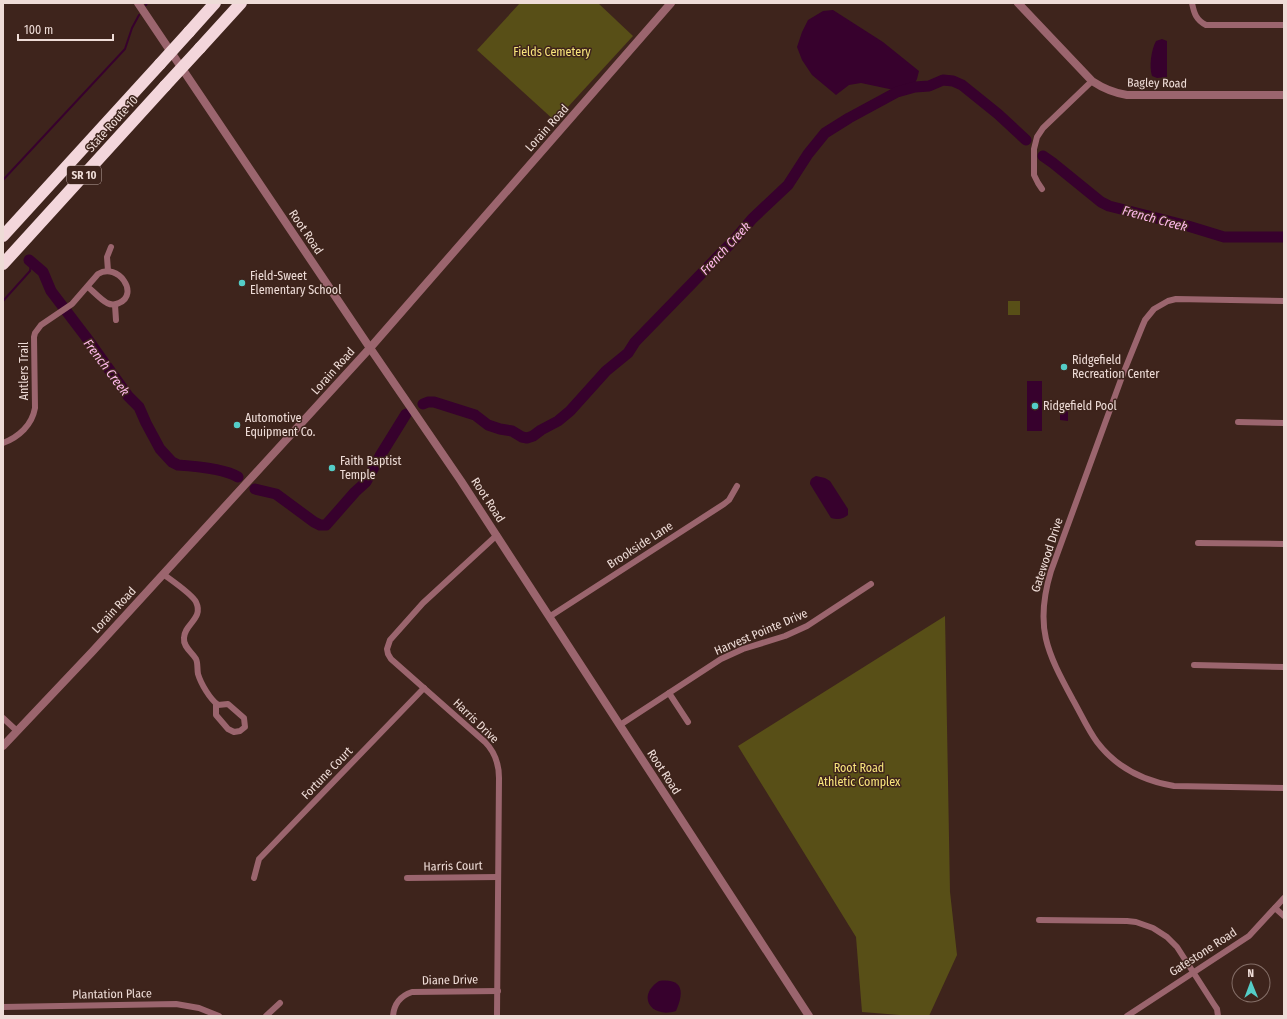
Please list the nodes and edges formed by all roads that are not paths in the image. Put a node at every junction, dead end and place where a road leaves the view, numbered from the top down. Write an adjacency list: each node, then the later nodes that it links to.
1 (138, 3): 19 (street, Root Road)
2 (216, 3): 11 (highway, State Route 10 / SR 10, bridge)
3 (241, 3): 13 (highway, State Route 10 / SR 10, bridge)
4 (671, 3): 19 (street, Lorain Road)
5 (1018, 3): 8 (street, Bagley Road)
6 (1192, 3): 7 (street)
7 (1284, 26)
8 (1092, 81): 9 (street, Bagley Road); 10 (street)
9 (1284, 95)
10 (1042, 189)
11 (3, 236)
12 (111, 248): 14 (street)
13 (3, 264)
14 (108, 271): 15 (street, Antlers Trail); 17 (street)
15 (88, 287): 17 (street); 22 (street, Antlers Trail)
16 (1284, 301): 40 (street, Gatewood Drive)
17 (115, 305): 18 (street)
18 (116, 320)
19 (370, 348): 24 (street, Root Road); 27 (street, Lorain Road)
20 (1238, 422): 21 (street)
21 (1284, 423)
22 (3, 443)
23 (737, 486): 29 (street, Brookside Lane)
24 (497, 535): 29 (street, Root Road); 32 (street, Harris Drive)
25 (1198, 543): 26 (street)
26 (1284, 544)
27 (163, 574): 34 (street); 38 (street, Lorain Road)
28 (871, 584): 33 (street, Harvest Pointe Drive)
29 (549, 617): 37 (street, Root Road)
30 (1194, 665): 31 (street)
31 (1284, 666)
32 (424, 688): 41 (street, Harris Drive); 42 (street, Fortune Court)
33 (669, 693): 36 (street); 37 (street, Harvest Pointe Drive)
34 (216, 704): 34 (street)
35 (3, 718): 38 (street)
36 (688, 722)
37 (620, 725): 56 (street, Root Road)
38 (17, 731): 39 (street, Lorain Road)
39 (3, 746)
40 (1284, 788)
41 (498, 877): 43 (street, Harris Court); 49 (street, Harris Drive)
42 (254, 878)
43 (408, 878)
44 (1284, 898): 45 (street, Gatestone Road)
45 (1275, 908): 46 (street); 48 (street, Gatestone Road)
46 (1284, 916)
47 (1039, 920): 48 (street)
48 (1193, 972): 57 (street, Gatestone Road); 58 (street)
49 (498, 991): 54 (street, Diane Drive); 55 (street, Harris Drive)
50 (280, 1003): 53 (street)
51 (3, 1007): 52 (street, Plantation Place)
52 (219, 1016)
53 (266, 1016)
54 (394, 1016)
55 (497, 1016)
56 (809, 1016)
57 (1127, 1016)
58 (1218, 1016)

